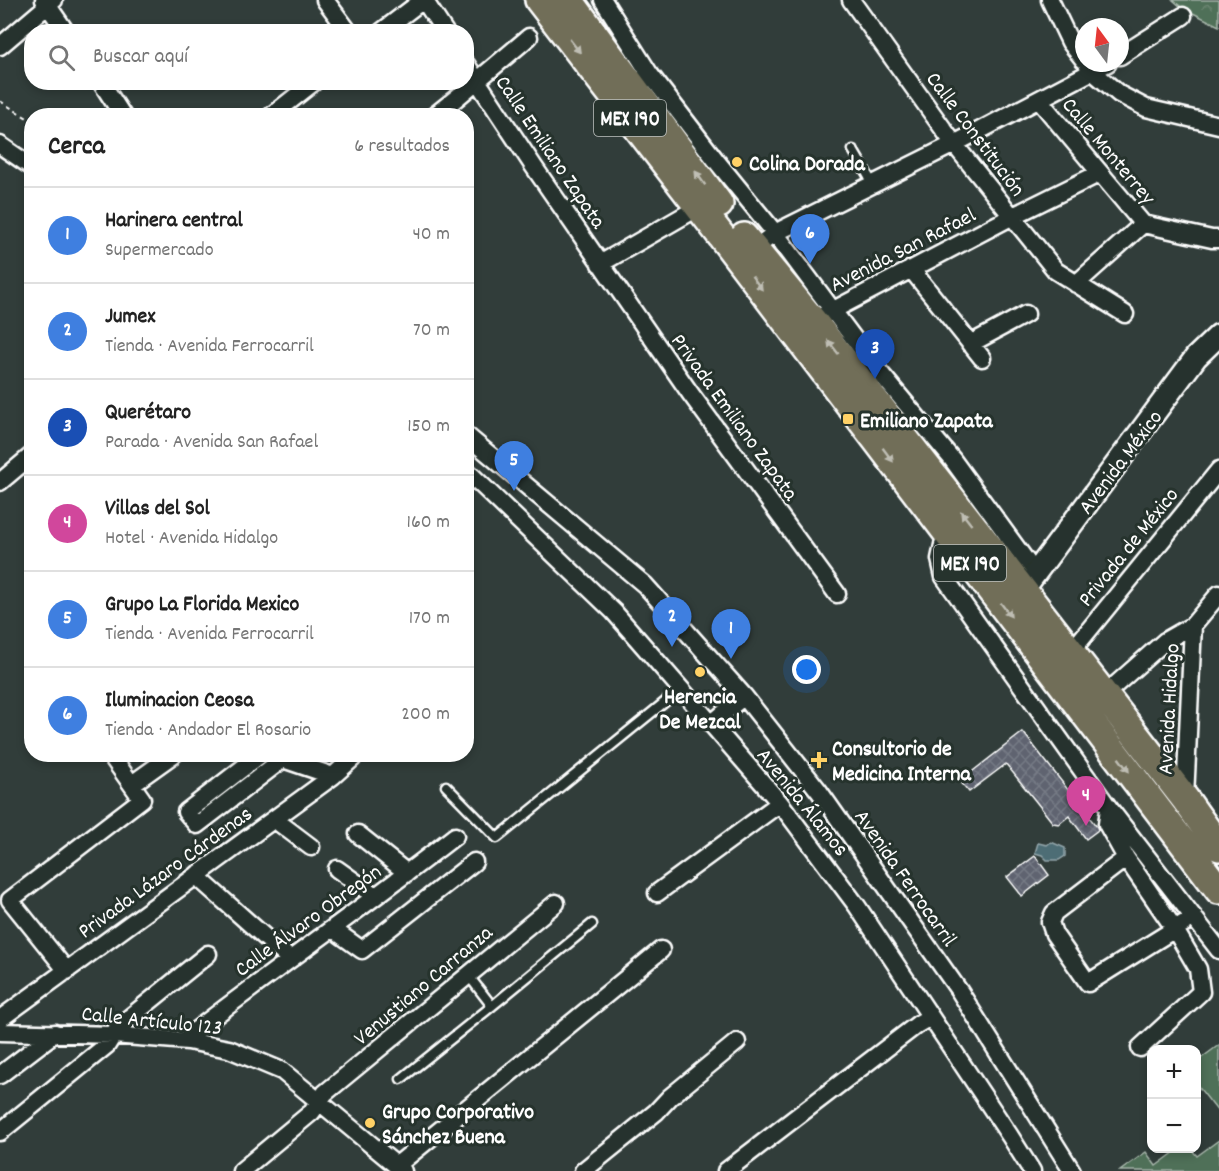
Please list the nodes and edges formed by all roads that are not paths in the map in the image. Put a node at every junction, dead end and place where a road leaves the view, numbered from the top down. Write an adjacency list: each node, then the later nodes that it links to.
1 (325, 0): 13 (street)
2 (423, 0): 14 (street); 15 (street)
3 (539, 0): 40 (highway, MEX 190, one-way to 40)
4 (569, 0): 24 (highway, MEX 190)
5 (603, 0): 24 (street)
6 (851, 0): 34 (street, Calle Constitución)
7 (1050, 0): 18 (street)
8 (49, 2): 11 (street); 12 (street)
9 (1183, 16): 19 (street)
10 (24, 24): 17 (street)
11 (24, 24)
12 (61, 24)
13 (343, 24)
14 (392, 24)
15 (440, 24)
16 (529, 37): 23 (street)
17 (0, 46)
18 (1075, 48)
19 (1129, 50)
20 (1078, 72): 29 (street)
21 (1095, 72): 33 (street)
22 (474, 76): 23 (street, Calle Emiliano Zapata)
23 (477, 81): 25 (street); 46 (street, Calle Emiliano Zapata)
24 (642, 81): 43 (street); 45 (highway, MEX 190, one-way to 24)
25 (474, 83)
26 (106, 90): 30 (street)
27 (304, 90): 31 (street)
28 (466, 90): 32 (street)
29 (1039, 100): 34 (street); 38 (street, Calle Monterrey)
30 (118, 108)
31 (281, 108)
32 (444, 108)
33 (1219, 125)
34 (954, 144): 39 (street); 41 (street, Calle Constitución)
35 (0, 145): 37 (street)
36 (853, 150): 39 (lane)
37 (24, 162)
38 (1100, 173): 41 (street, Avenida San Rafael); 42 (street, Calle Monterrey)
39 (873, 184): 43 (street)
40 (699, 207): 46 (street); 60 (highway, MEX 190, one-way to 60)
41 (1013, 216): 47 (street, Avenida San Rafael); 48 (street, Calle Constitución)
42 (1143, 224): 44 (street, Calle Monterrey); 48 (street)
43 (775, 233): 45 (street); 51 (street)
44 (1219, 239)
45 (754, 249): 51 (highway, MEX 190)
46 (600, 264): 62 (street, Privada Emiliano Zapata)
47 (911, 269): 51 (street, Avenida San Rafael); 53 (street)
48 (1076, 284): 50 (street, Calle Constitución)
49 (1026, 314): 53 (street)
50 (1125, 314)
51 (822, 316): 61 (highway, MEX 190)
52 (1219, 335): 61 (street, Avenida México)
53 (970, 344): 54 (street)
54 (982, 358)
55 (474, 442): 68 (street, Avenida Ferrocarril)
56 (24, 462): 58 (street)
57 (1219, 470): 65 (street, Privada de México)
58 (0, 482)
59 (474, 482): 66 (street, Avenida Álamos)
60 (946, 531): 81 (street); 92 (highway, MEX 190, one-way to 92)
61 (1029, 582): 65 (highway, MEX 190)
62 (837, 594)
63 (1219, 594): 64 (street, Avenida Hidalgo)
64 (1193, 625): 67 (street); 79 (street, Avenida Hidalgo)
65 (1071, 652): 67 (highway, MEX 190)
66 (681, 689): 69 (street, Avenida Álamos); 78 (lane)
67 (1104, 695): 79 (highway, MEX 190)
68 (744, 696): 69 (street); 124 (street, Avenida Ferrocarril)
69 (711, 724): 80 (street, Avenida Álamos)
70 (116, 762): 77 (street)
71 (163, 762): 77 (street)
72 (251, 762): 73 (street)
73 (270, 762)
74 (291, 762): 76 (street)
75 (349, 762): 76 (street, Privada Lázaro Cárdenas)
76 (333, 776): 82 (street, Privada Lázaro Cárdenas)
77 (132, 784): 104 (street)
78 (446, 786)
79 (1185, 799): 83 (highway, MEX 190)
80 (780, 803): 93 (street); 107 (street, Avenida Álamos)
81 (1109, 807): 87 (street); 96 (street)
82 (274, 819): 86 (street); 91 (street, Privada Lázaro Cárdenas)
83 (1215, 832)
84 (358, 834): 90 (street)
85 (455, 836): 90 (street, Calle Álvaro Obregón)
86 (311, 847)
87 (1126, 858): 99 (street); 99 (street)
88 (474, 862): 98 (street)
89 (337, 869): 94 (street)
90 (407, 873): 94 (street, Calle Álvaro Obregón)
91 (198, 874): 103 (street); 104 (street, Privada Lázaro Cárdenas)
92 (1219, 890)
93 (657, 893)
94 (375, 896): 98 (street, Calle Álvaro Obregón)
95 (556, 903): 105 (street, Venustiano Carranza)
96 (1194, 917): 99 (street); 101 (street)
97 (592, 924): 106 (lane)
98 (334, 928): 103 (street, Calle Álvaro Obregón)
99 (1174, 928): 114 (street)
100 (661, 950): 119 (street)
101 (1219, 950)
102 (208, 954): 111 (street)
103 (288, 960): 112 (street, Calle Álvaro Obregón)
104 (67, 970): 108 (street, Privada Lázaro Cárdenas)
105 (468, 975): 106 (lane); 117 (street, Venustiano Carranza)
106 (492, 1006): 116 (lane)
107 (930, 1017): 122 (street); 123 (street, Avenida Álamos)
108 (0, 1019)
109 (0, 1032): 110 (street, Calle Artículo 123)
110 (55, 1033): 111 (street, Calle Artículo 123); 115 (street)
111 (113, 1035): 112 (street, Calle Artículo 123); 118 (street)
112 (188, 1041): 117 (street, Calle Artículo 123)
113 (737, 1042): 121 (street)
114 (1140, 1048)
115 (0, 1075)
116 (401, 1079)
117 (319, 1102): 119 (street, Calle Artículo 123); 120 (street, Venustiano Carranza)
118 (0, 1132)
119 (400, 1168)
120 (241, 1171)
121 (583, 1171)
122 (726, 1171)
123 (1032, 1171)
124 (1072, 1171)

